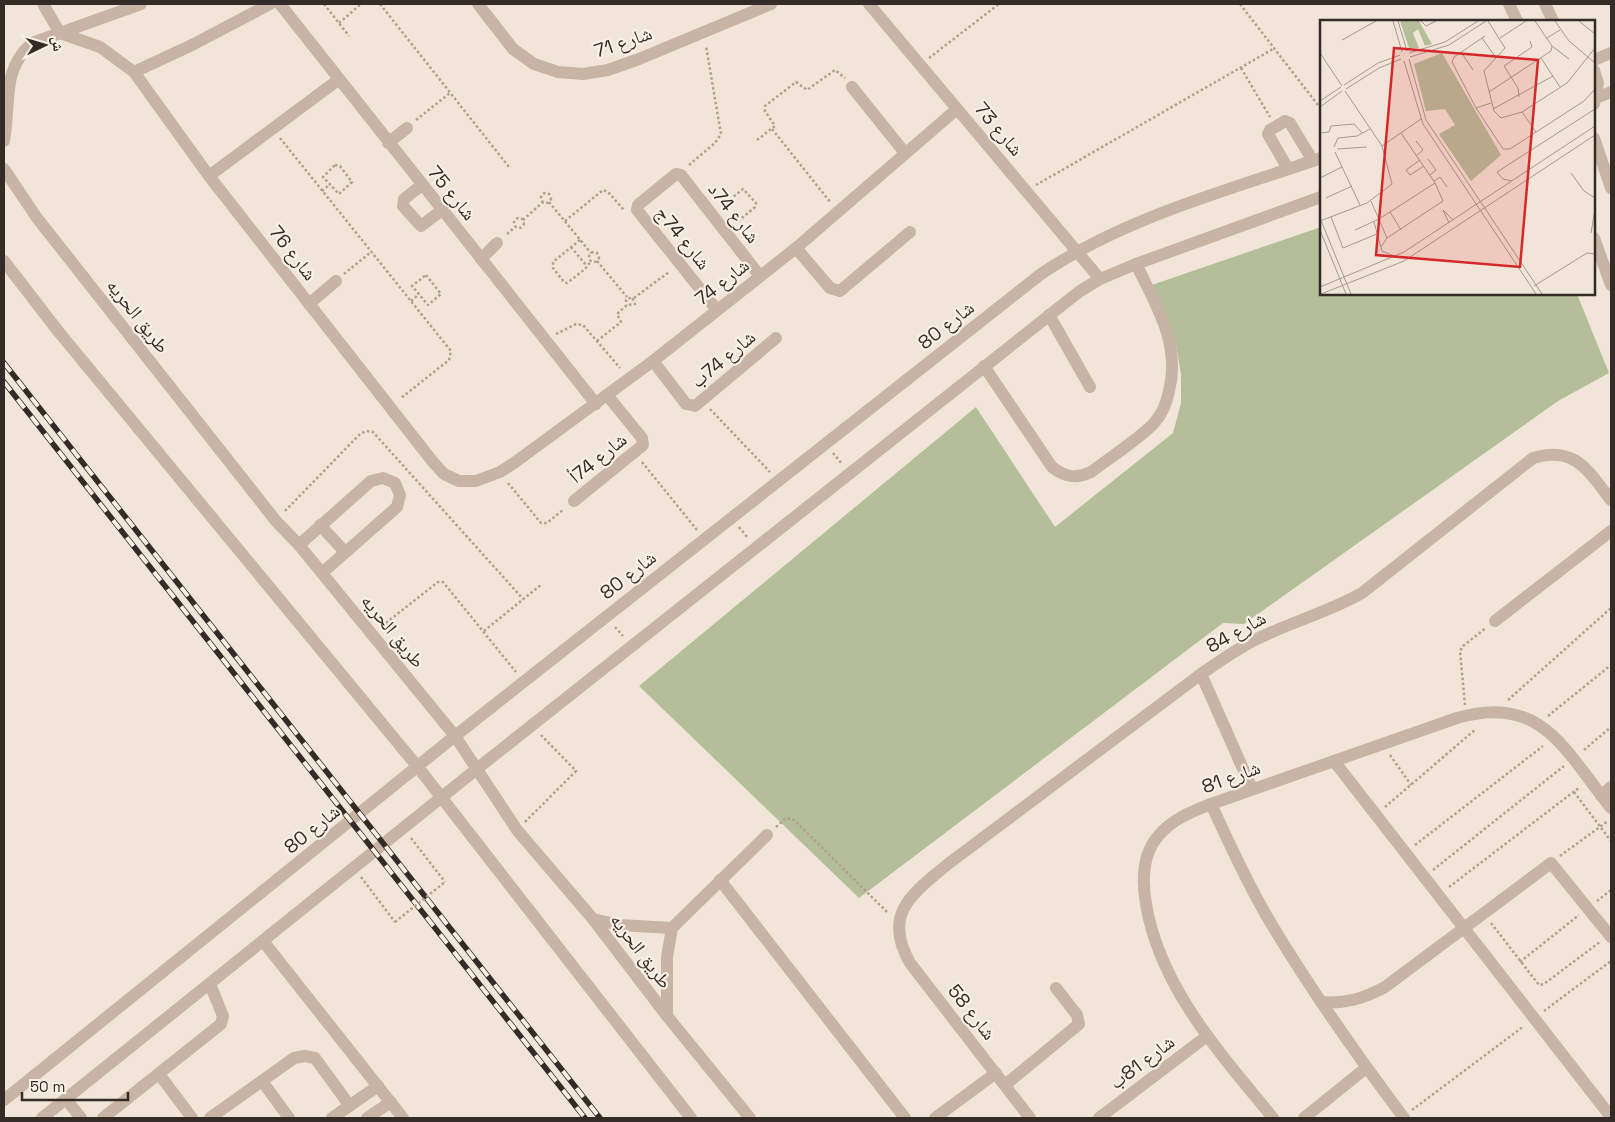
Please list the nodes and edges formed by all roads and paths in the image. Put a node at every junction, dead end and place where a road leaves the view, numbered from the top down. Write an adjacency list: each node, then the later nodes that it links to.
1 (43, 4): 18 (street)
2 (140, 4): 18 (street)
3 (270, 4): 26 (street)
4 (280, 4): 28 (street, شارع 75)
5 (324, 4): 17 (path)
6 (361, 4): 17 (path)
7 (380, 4): 31 (path)
8 (478, 4): 19 (street, شارع 71)
9 (771, 4): 19 (street, شارع 71)
10 (869, 4): 24 (street, شارع 73)
11 (999, 4): 24 (path)
12 (1240, 4): 21 (path)
13 (1509, 4): 15 (street)
14 (1545, 4): 16 (street)
15 (1517, 20)
16 (1553, 20)
17 (339, 23): 20 (path)
18 (60, 32): 26 (street, شارع 76); 40 (street)
19 (703, 32): 48 (path)
20 (349, 36)
21 (1273, 49): 25 (path); 33 (path)
22 (1611, 53): 23 (street)
23 (1595, 60)
24 (920, 65): 34 (street, شارع 73)
25 (1241, 68): 35 (path); 54 (path)
26 (134, 72): 49 (street, شارع 76)
27 (1595, 73): 32 (street)
28 (338, 80): 36 (street); 42 (street, شارع 75)
29 (852, 87): 38 (path); 43 (street)
30 (1611, 92): 32 (street)
31 (450, 93): 37 (path); 45 (path)
32 (1595, 101)
33 (1320, 108)
34 (957, 109): 43 (street, شارع 74); 54 (street, شارع 73)
35 (1276, 126): 44 (street); 47 (street)
36 (272, 128): 49 (street); 53 (path)
37 (407, 128): 42 (street)
38 (772, 129): 39 (path); 59 (path)
39 (757, 140)
40 (4, 141)
41 (1595, 141): 52 (street)
42 (388, 143): 51 (street, شارع 75)
43 (905, 153): 59 (street, شارع 74)
44 (1317, 159): 47 (street, شارع 80)
45 (509, 168)
46 (4, 169): 114 (street, طريق الحريه)
47 (1288, 169): 72 (street, شارع 80)
48 (678, 174): 61 (street, شارع 74د); 78 (street, شارع 74ج)
49 (209, 176): 89 (street, شارع 76)
50 (329, 185): 50 (path); 53 (path)
51 (422, 185): 58 (street, شارع 75); 58 (street)
52 (1611, 188)
53 (322, 191): 71 (path)
54 (1025, 191): 72 (street, شارع 73)
55 (1320, 197): 79 (street)
56 (543, 202): 57 (path); 57 (path); 62 (path)
57 (549, 202): 63 (path)
58 (442, 210): 74 (street, شارع 75)
59 (838, 212): 70 (street, شارع 74)
60 (626, 213): 63 (path)
61 (711, 214): 64 (street, شارع 74د); 64 (path)
62 (523, 220): 62 (path)
63 (565, 221): 66 (path)
64 (725, 232): 81 (street, شارع 74د)
65 (910, 232): 70 (street)
66 (580, 240): 69 (path); 73 (path)
67 (1595, 241): 84 (street)
68 (497, 243): 74 (street)
69 (572, 247): 80 (path); 80 (path)
70 (796, 248): 81 (street, شارع 74)
71 (371, 252): 83 (path); 88 (path)
72 (1076, 252): 82 (street, شارع 73); 103 (street, شارع 80)
73 (591, 253): 76 (path); 77 (path)
74 (481, 259): 94 (street, شارع 75)
75 (4, 261): 136 (street)
76 (591, 261): 77 (path); 80 (path)
77 (597, 261): 86 (path)
78 (680, 264): 87 (path); 91 (street, شارع 74ج)
79 (1136, 264): 82 (street); 97 (street)
80 (586, 265)
81 (760, 276): 91 (street, شارع 74)
82 (1100, 279): 92 (street)
83 (336, 281): 89 (street)
84 (1611, 285)
85 (418, 295): 85 (path); 88 (path)
86 (628, 297): 87 (path); 90 (path)
87 (634, 298): 90 (path)
88 (411, 301): 102 (path)
89 (309, 304): 102 (street, شارع 76)
90 (627, 305): 95 (path)
91 (717, 310): 96 (street, شارع 74)
92 (1049, 315): 97 (street); 99 (street)
93 (776, 338): 101 (street, شارع 74ب)
94 (545, 340): 95 (path); 100 (street, شارع 75)
95 (597, 341): 98 (path)
96 (653, 362): 98 (street, شارع 74); 101 (street, شارع 74ب)
97 (984, 366): 106 (street)
98 (629, 379): 100 (street, شارع 74)
99 (1090, 387)
100 (601, 400): 104 (street, شارع 74أ); 105 (street, شارع 74)
101 (702, 401): 107 (path)
102 (390, 407): 105 (street, شارع 76)
103 (826, 444): 106 (path); 107 (street, شارع 80)
104 (635, 453): 109 (street, شارع 74أ); 113 (path)
105 (500, 472): 109 (path)
106 (849, 473): 115 (street)
107 (778, 481): 110 (street, شارع 80)
108 (1611, 500): 125 (street, شارع 84)
109 (574, 501)
110 (732, 518): 113 (street, شارع 80); 115 (path)
111 (320, 525): 114 (street); 116 (street); 116 (street)
112 (1611, 531): 120 (street)
113 (704, 539): 119 (street, شارع 80)
114 (299, 545): 117 (street, طريق الحريه)
115 (756, 547): 123 (street)
116 (345, 552): 117 (street)
117 (322, 573): 122 (street, طريق الحريه)
118 (542, 584): 121 (path)
119 (606, 616): 123 (path); 126 (street, شارع 80)
120 (1495, 621): 127 (path)
121 (484, 630): 122 (path); 126 (path)
122 (371, 634): 131 (street, طريق الحريه)
123 (632, 646): 129 (street)
124 (1611, 665): 128 (path)
125 (1201, 674): 140 (street); 162 (street, شارع 84)
126 (524, 683): 131 (street, شارع 80)
127 (1466, 715): 128 (street, شارع 81); 133 (street, شارع 81)
128 (1539, 724): 132 (street, شارع 81)
129 (533, 727): 137 (street); 149 (path)
130 (1611, 727): 134 (path)
131 (455, 736): 136 (street, شارع 80); 137 (street, طريق الحريه)
132 (1554, 738): 134 (street, شارع 81); 152 (path)
133 (1382, 744): 135 (street, شارع 81); 139 (path)
134 (1572, 759): 138 (street, شارع 81); 155 (path)
135 (1334, 761): 140 (street, شارع 81); 152 (street)
136 (417, 766): 143 (street); 182 (street, شارع 80)
137 (478, 768): 143 (street); 149 (street, طريق الحريه)
138 (1589, 780): 141 (path); 142 (street, شارع 81)
139 (1411, 785)
140 (1252, 789): 144 (street, شارع 81)
141 (1574, 792): 147 (path); 158 (path)
142 (1606, 792): 145 (street, شارع 81)
143 (442, 798): 148 (street); 195 (street)
144 (1210, 804): 171 (street); 174 (street, شارع 81)
145 (1611, 808)
146 (1611, 819): 147 (path)
147 (1600, 827): 151 (path); 153 (path)
148 (404, 828): 154 (street); 154 (path, bridge)
149 (517, 830): 161 (street, طريق الحريه)
150 (767, 834): 156 (street); 162 (path)
151 (1611, 841)
152 (1405, 852): 155 (street)
153 (1551, 863): 159 (street); 160 (street)
154 (354, 868): 166 (street)
155 (1424, 877): 158 (street)
156 (720, 880): 163 (street); 197 (street)
157 (1611, 890): 159 (path)
158 (1438, 896): 164 (street)
159 (1588, 908): 165 (street); 168 (path)
160 (1484, 913): 164 (street); 168 (path)
161 (593, 918): 163 (street); 172 (street, طريق الحريه)
162 (898, 923): 176 (street, شارع 58)
163 (672, 928): 172 (street)
164 (1464, 928): 171 (street); 173 (street)
165 (1610, 936): 168 (path)
166 (263, 942): 169 (street); 180 (street)
167 (1611, 961): 173 (path)
168 (1520, 962)
169 (210, 984): 177 (street); 181 (street)
170 (1056, 988): 179 (street)
171 (1321, 1002): 175 (street)
172 (667, 1016): 196 (street, طريق الحريه)
173 (1534, 1018): 185 (path); 203 (street)
174 (1207, 1036): 200 (street, شارع 81ب); 201 (street, شارع 81)
175 (1366, 1068): 185 (street); 202 (street)
176 (996, 1073): 179 (street, شارع 58); 198 (street)
177 (159, 1074): 188 (street); 189 (street)
178 (262, 1081): 184 (street); 190 (street); 191 (street)
179 (1005, 1085): 199 (street, شارع 58)
180 (378, 1086): 183 (street); 184 (street)
181 (66, 1099): 186 (street); 187 (street)
182 (4, 1100)
183 (391, 1102): 193 (street); 194 (street)
184 (350, 1106): 192 (street)
185 (1404, 1117)
186 (42, 1118)
187 (81, 1118)
188 (103, 1118)
189 (192, 1118)
190 (210, 1118)
191 (289, 1118)
192 (332, 1118)
193 (366, 1118)
194 (403, 1118)
195 (691, 1118)
196 (750, 1118)
197 (905, 1118)
198 (935, 1118)
199 (1030, 1118)
200 (1099, 1118)
201 (1273, 1118)
202 (1304, 1118)
203 (1611, 1118)

